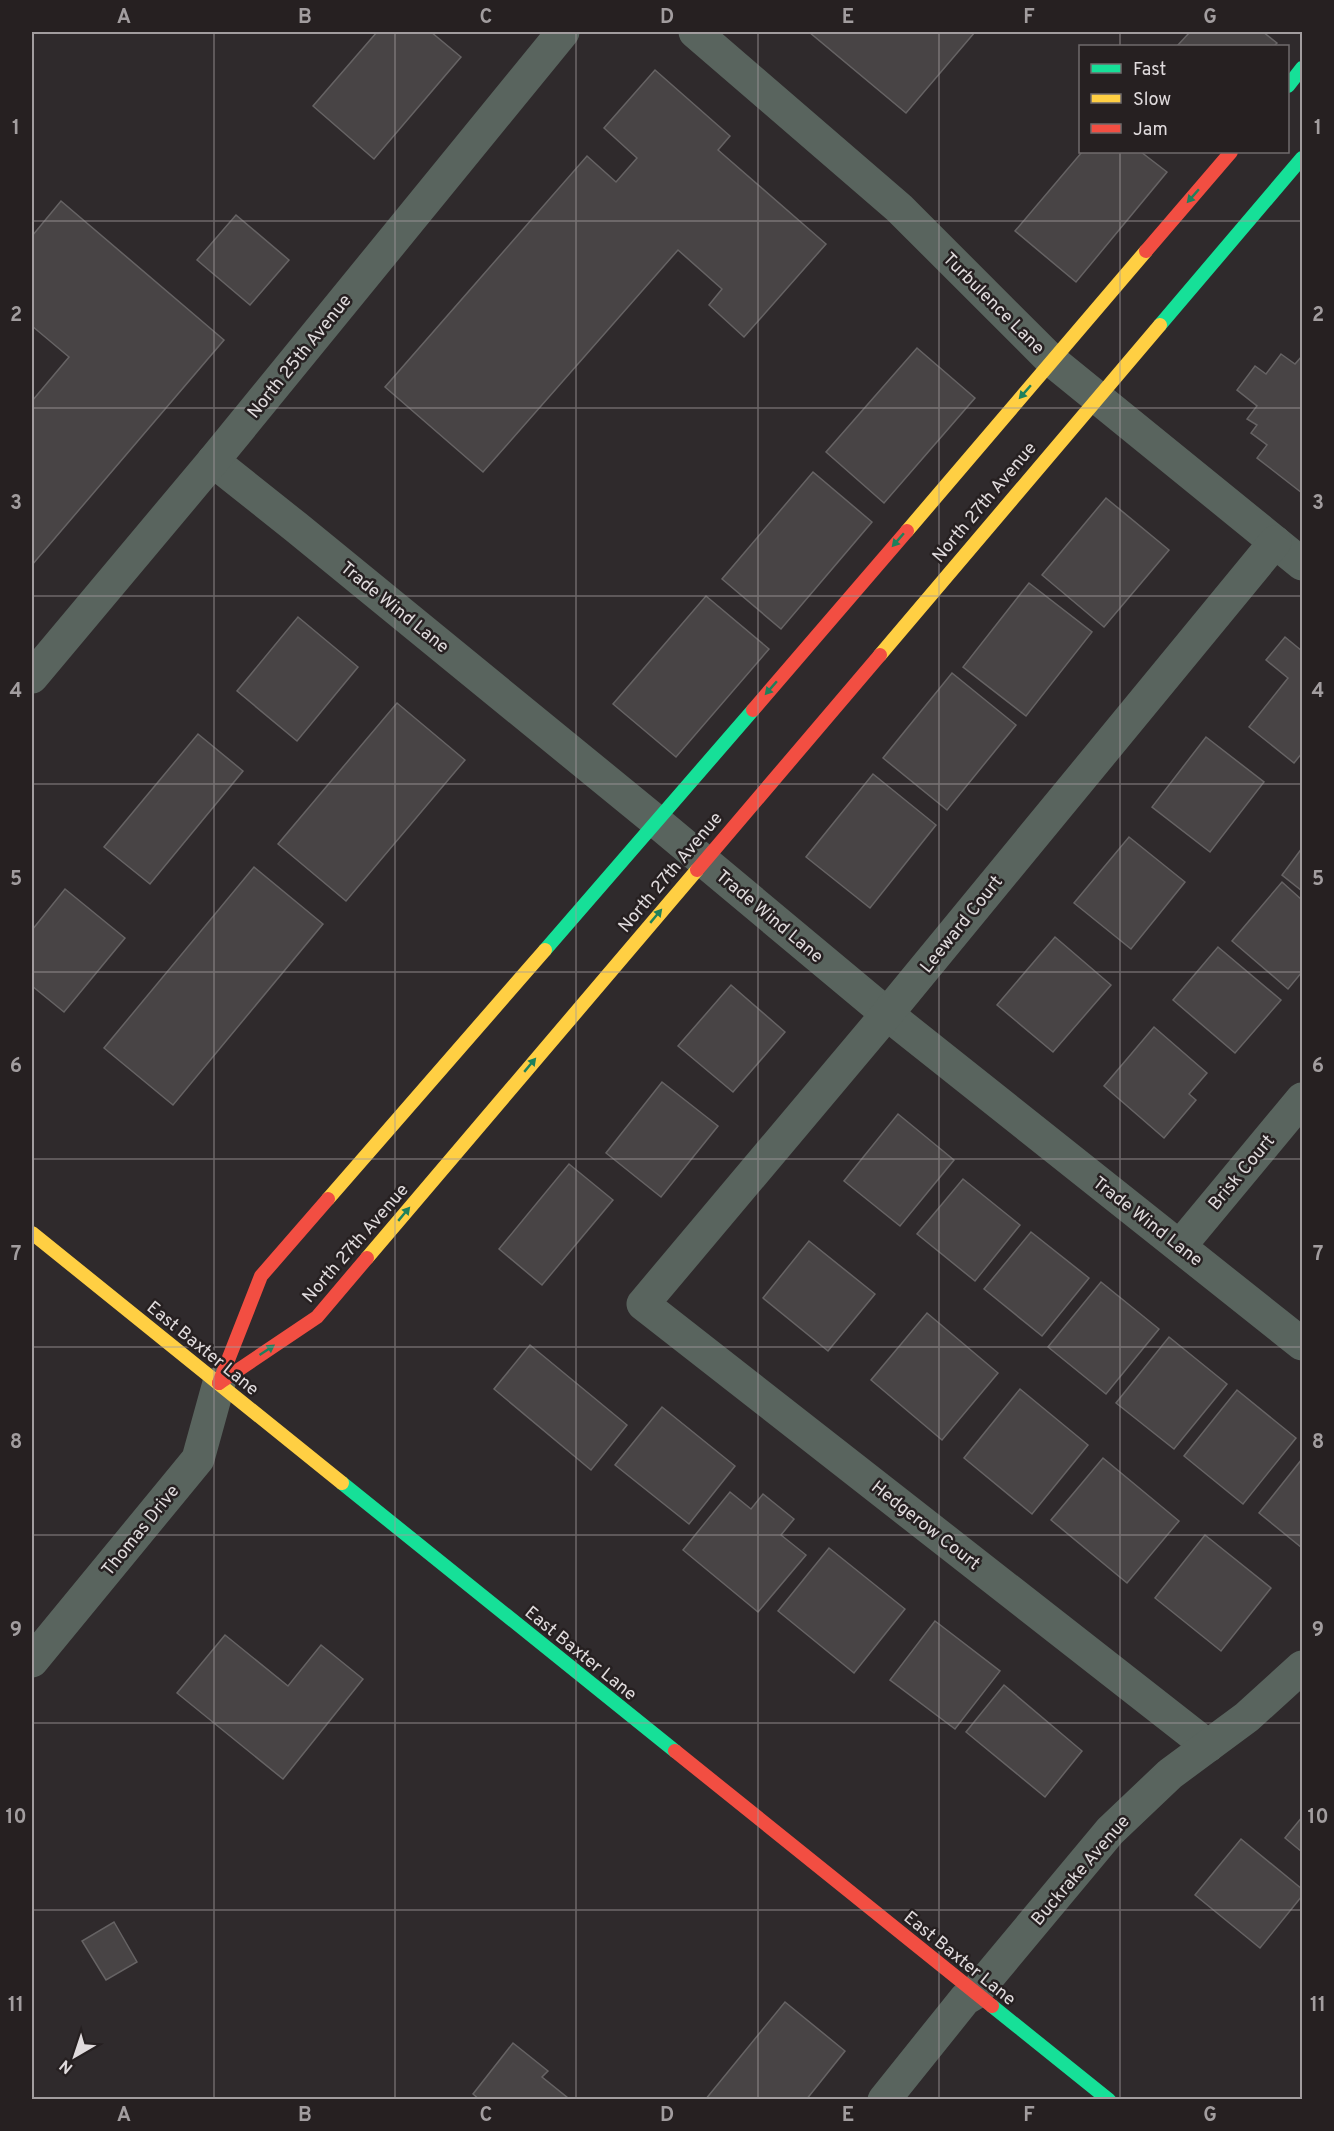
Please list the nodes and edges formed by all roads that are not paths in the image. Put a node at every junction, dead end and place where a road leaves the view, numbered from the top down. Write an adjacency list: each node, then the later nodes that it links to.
1 (563, 32): 9 (street, North 25th Avenue)
2 (694, 32): 7 (street, Turbulence Lane)
3 (1302, 68): 4 (street)
4 (1289, 84)
5 (1230, 153): 7 (street, one-way to 7)
6 (1302, 158): 8 (street, North 27th Avenue)
7 (1052, 360): 8 (street, Turbulence Lane); 13 (street, one-way to 13)
8 (1097, 397): 10 (street, Turbulence Lane); 14 (street, North 27th Avenue)
9 (213, 461): 12 (street, North 25th Avenue); 13 (street, Trade Wind Lane)
10 (1275, 542): 11 (street, Turbulence Lane); 15 (street, Leeward Court)
11 (1302, 564)
12 (32, 677)
13 (657, 822): 14 (street, Trade Wind Lane); 21 (street)
14 (704, 860): 15 (street, Trade Wind Lane); 21 (street, North 27th Avenue, one-way to 14)
15 (887, 1014): 18 (street, Trade Wind Lane); 19 (street, Leeward Court)
16 (1302, 1099): 18 (street, Brisk Court)
17 (32, 1233): 21 (street, East Baxter Lane)
18 (1180, 1246): 20 (street, Trade Wind Lane)
19 (643, 1304): 24 (street, Hedgerow Court)
20 (1302, 1344)
21 (219, 1383): 22 (street, Thomas Drive); 25 (street, East Baxter Lane)
22 (32, 1661)
23 (1302, 1667): 24 (street, Buckrake Avenue)
24 (1208, 1746): 25 (street, Buckrake Avenue)
25 (975, 1993): 26 (street, Buckrake Avenue); 27 (street, East Baxter Lane)
26 (884, 2100)
27 (1109, 2100)

